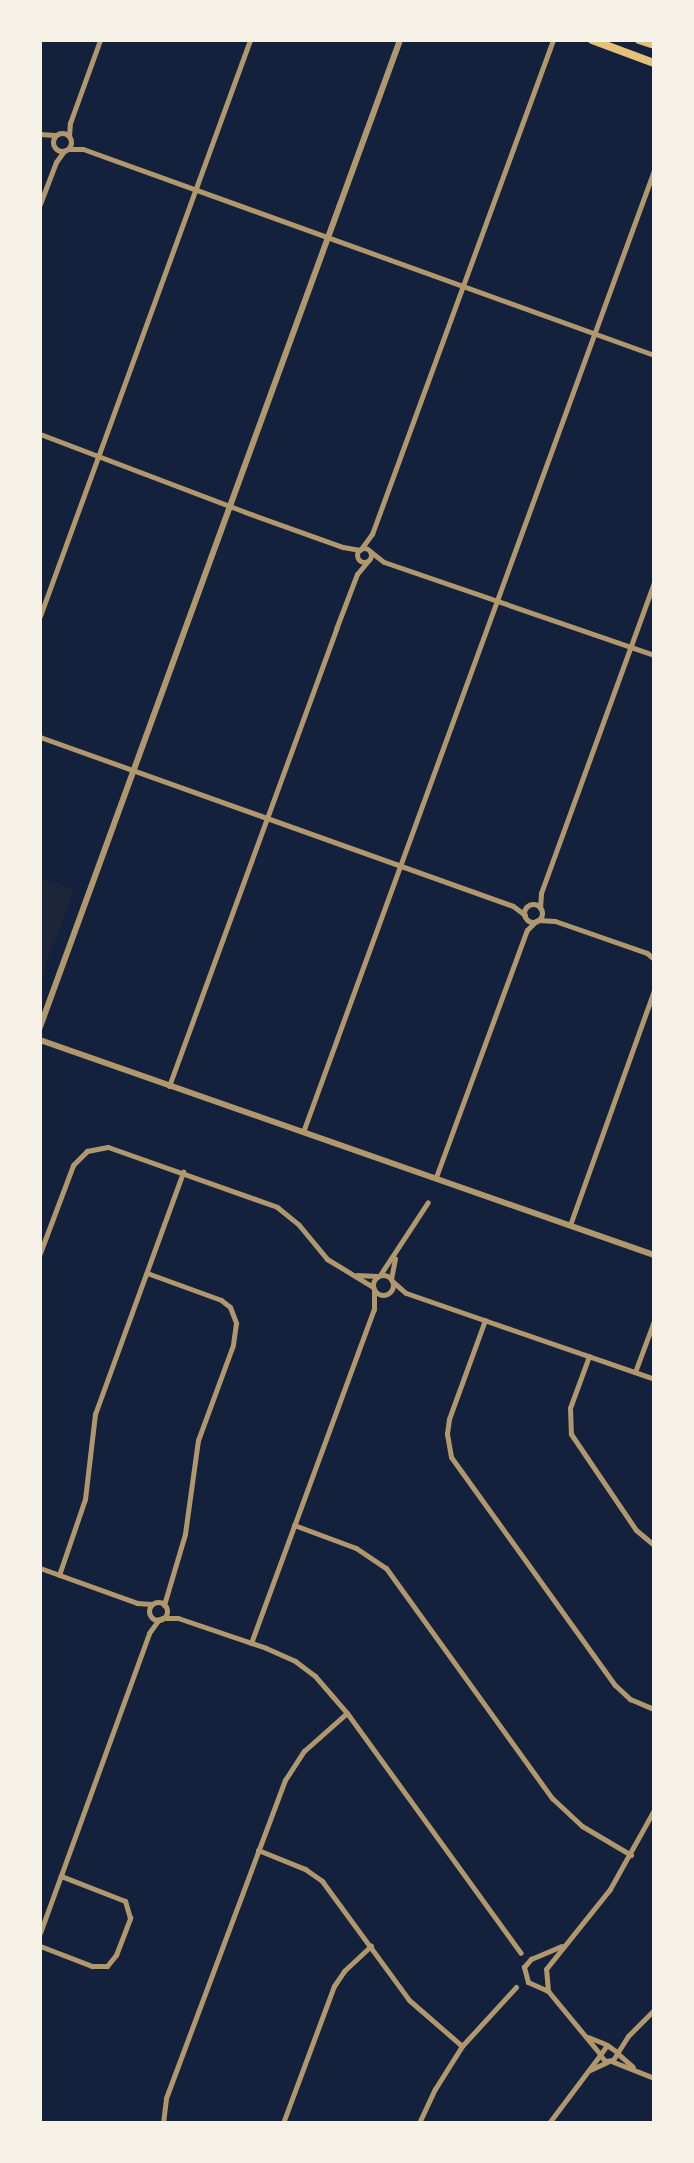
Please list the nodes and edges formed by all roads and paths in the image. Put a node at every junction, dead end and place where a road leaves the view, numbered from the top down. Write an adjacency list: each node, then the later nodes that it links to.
1 (100, 40): 9 (street)
2 (250, 40): 18 (street)
3 (400, 40): 20 (street)
4 (553, 40): 21 (street)
5 (592, 40): 8 (highway)
6 (639, 40): 7 (highway)
7 (654, 45)
8 (654, 63)
9 (70, 123): 11 (street); 12 (street)
10 (41, 134): 11 (street); 13 (street)
11 (58, 134): 12 (street); 13 (street)
12 (70, 138): 14 (street); 15 (street)
13 (54, 145): 15 (street); 16 (street)
14 (83, 149): 15 (street); 18 (street)
15 (66, 150): 16 (street)
16 (56, 162): 19 (street)
17 (654, 170): 22 (street)
18 (195, 190): 20 (street); 25 (street)
19 (40, 204)
20 (327, 238): 21 (street); 26 (street)
21 (463, 286): 22 (street); 27 (street)
22 (594, 334): 23 (street); 36 (street)
23 (654, 355)
24 (40, 434): 25 (street)
25 (98, 455): 26 (street); 37 (street)
26 (230, 505): 28 (street); 41 (street)
27 (372, 534): 29 (street); 30 (street)
28 (343, 547): 29 (street); 31 (street)
29 (360, 549): 30 (street); 31 (street)
30 (371, 552): 32 (street); 33 (street)
31 (357, 558): 32 (street); 34 (street)
32 (368, 562): 33 (street); 34 (street)
33 (384, 562): 36 (street)
34 (357, 574): 42 (street)
35 (654, 582): 38 (street)
36 (496, 601): 38 (street); 43 (street)
37 (40, 616)
38 (630, 647): 39 (street); 44 (street)
39 (654, 655)
40 (40, 737): 41 (street)
41 (133, 772): 42 (street); 55 (street)
42 (267, 819): 43 (street); 57 (street)
43 (400, 866): 46 (street); 58 (street)
44 (541, 893): 45 (street); 47 (street)
45 (529, 906): 46 (street); 47 (street); 48 (street)
46 (515, 907): 48 (street)
47 (541, 909): 49 (street); 50 (street)
48 (525, 916): 49 (street); 51 (street)
49 (537, 920): 50 (street); 51 (street)
50 (553, 920): 52 (street)
51 (527, 930): 60 (street)
52 (651, 953): 53 (street)
53 (654, 959)
54 (654, 991): 62 (street)
55 (40, 1027)
56 (40, 1040): 57 (street)
57 (169, 1086): 58 (street)
58 (303, 1132): 60 (street)
59 (183, 1172): 63 (street); 66 (street); 67 (street)
60 (436, 1177): 62 (street)
61 (428, 1202): 65 (street)
62 (570, 1225): 64 (street)
63 (40, 1253)
64 (654, 1255)
65 (395, 1257): 68 (street); 69 (street)
66 (147, 1273): 82 (street); 83 (street)
67 (356, 1275): 68 (street); 70 (street)
68 (378, 1275): 69 (street); 70 (street)
69 (392, 1280): 71 (street); 72 (street)
70 (374, 1289): 72 (street); 73 (street)
71 (406, 1293): 72 (street); 74 (street)
72 (387, 1294): 73 (street)
73 (374, 1309): 79 (street)
74 (485, 1320): 76 (street); 92 (street)
75 (654, 1321): 77 (street)
76 (589, 1356): 77 (street); 80 (street)
77 (635, 1372): 78 (street)
78 (654, 1379)
79 (294, 1525): 91 (street); 96 (street)
80 (654, 1545)
81 (40, 1568): 82 (street)
82 (59, 1575): 84 (street)
83 (166, 1591): 85 (street); 86 (street)
84 (137, 1603): 85 (street); 87 (street)
85 (154, 1603): 86 (street); 87 (street)
86 (165, 1606): 88 (street); 89 (street)
87 (150, 1614): 89 (street); 90 (street)
88 (178, 1618): 89 (street); 91 (street)
89 (160, 1619): 90 (street)
90 (150, 1631): 97 (street)
91 (251, 1643): 93 (street)
92 (654, 1709)
93 (347, 1713): 95 (street); 102 (street)
94 (654, 1810): 96 (street)
95 (258, 1850): 100 (street); 116 (street)
96 (631, 1855): 101 (street)
97 (61, 1876): 98 (street); 99 (street)
98 (40, 1933)
99 (40, 1946)
100 (371, 1946): 109 (street); 117 (street)
101 (561, 1946): 104 (street); 104 (street)
102 (521, 1953)
103 (516, 1987): 109 (street)
104 (548, 1991): 107 (street)
105 (654, 2010): 106 (street)
106 (628, 2036): 108 (street); 110 (street)
107 (588, 2037): 108 (street); 111 (street)
108 (609, 2045): 110 (street); 111 (street)
109 (462, 2046): 118 (street)
110 (617, 2053): 112 (street); 113 (street)
111 (600, 2054): 112 (street); 114 (street)
112 (609, 2062): 113 (street); 114 (street)
113 (633, 2067): 115 (street)
114 (590, 2070): 119 (street)
115 (654, 2078)
116 (163, 2123)
117 (283, 2123)
118 (419, 2123)
119 (549, 2123)

